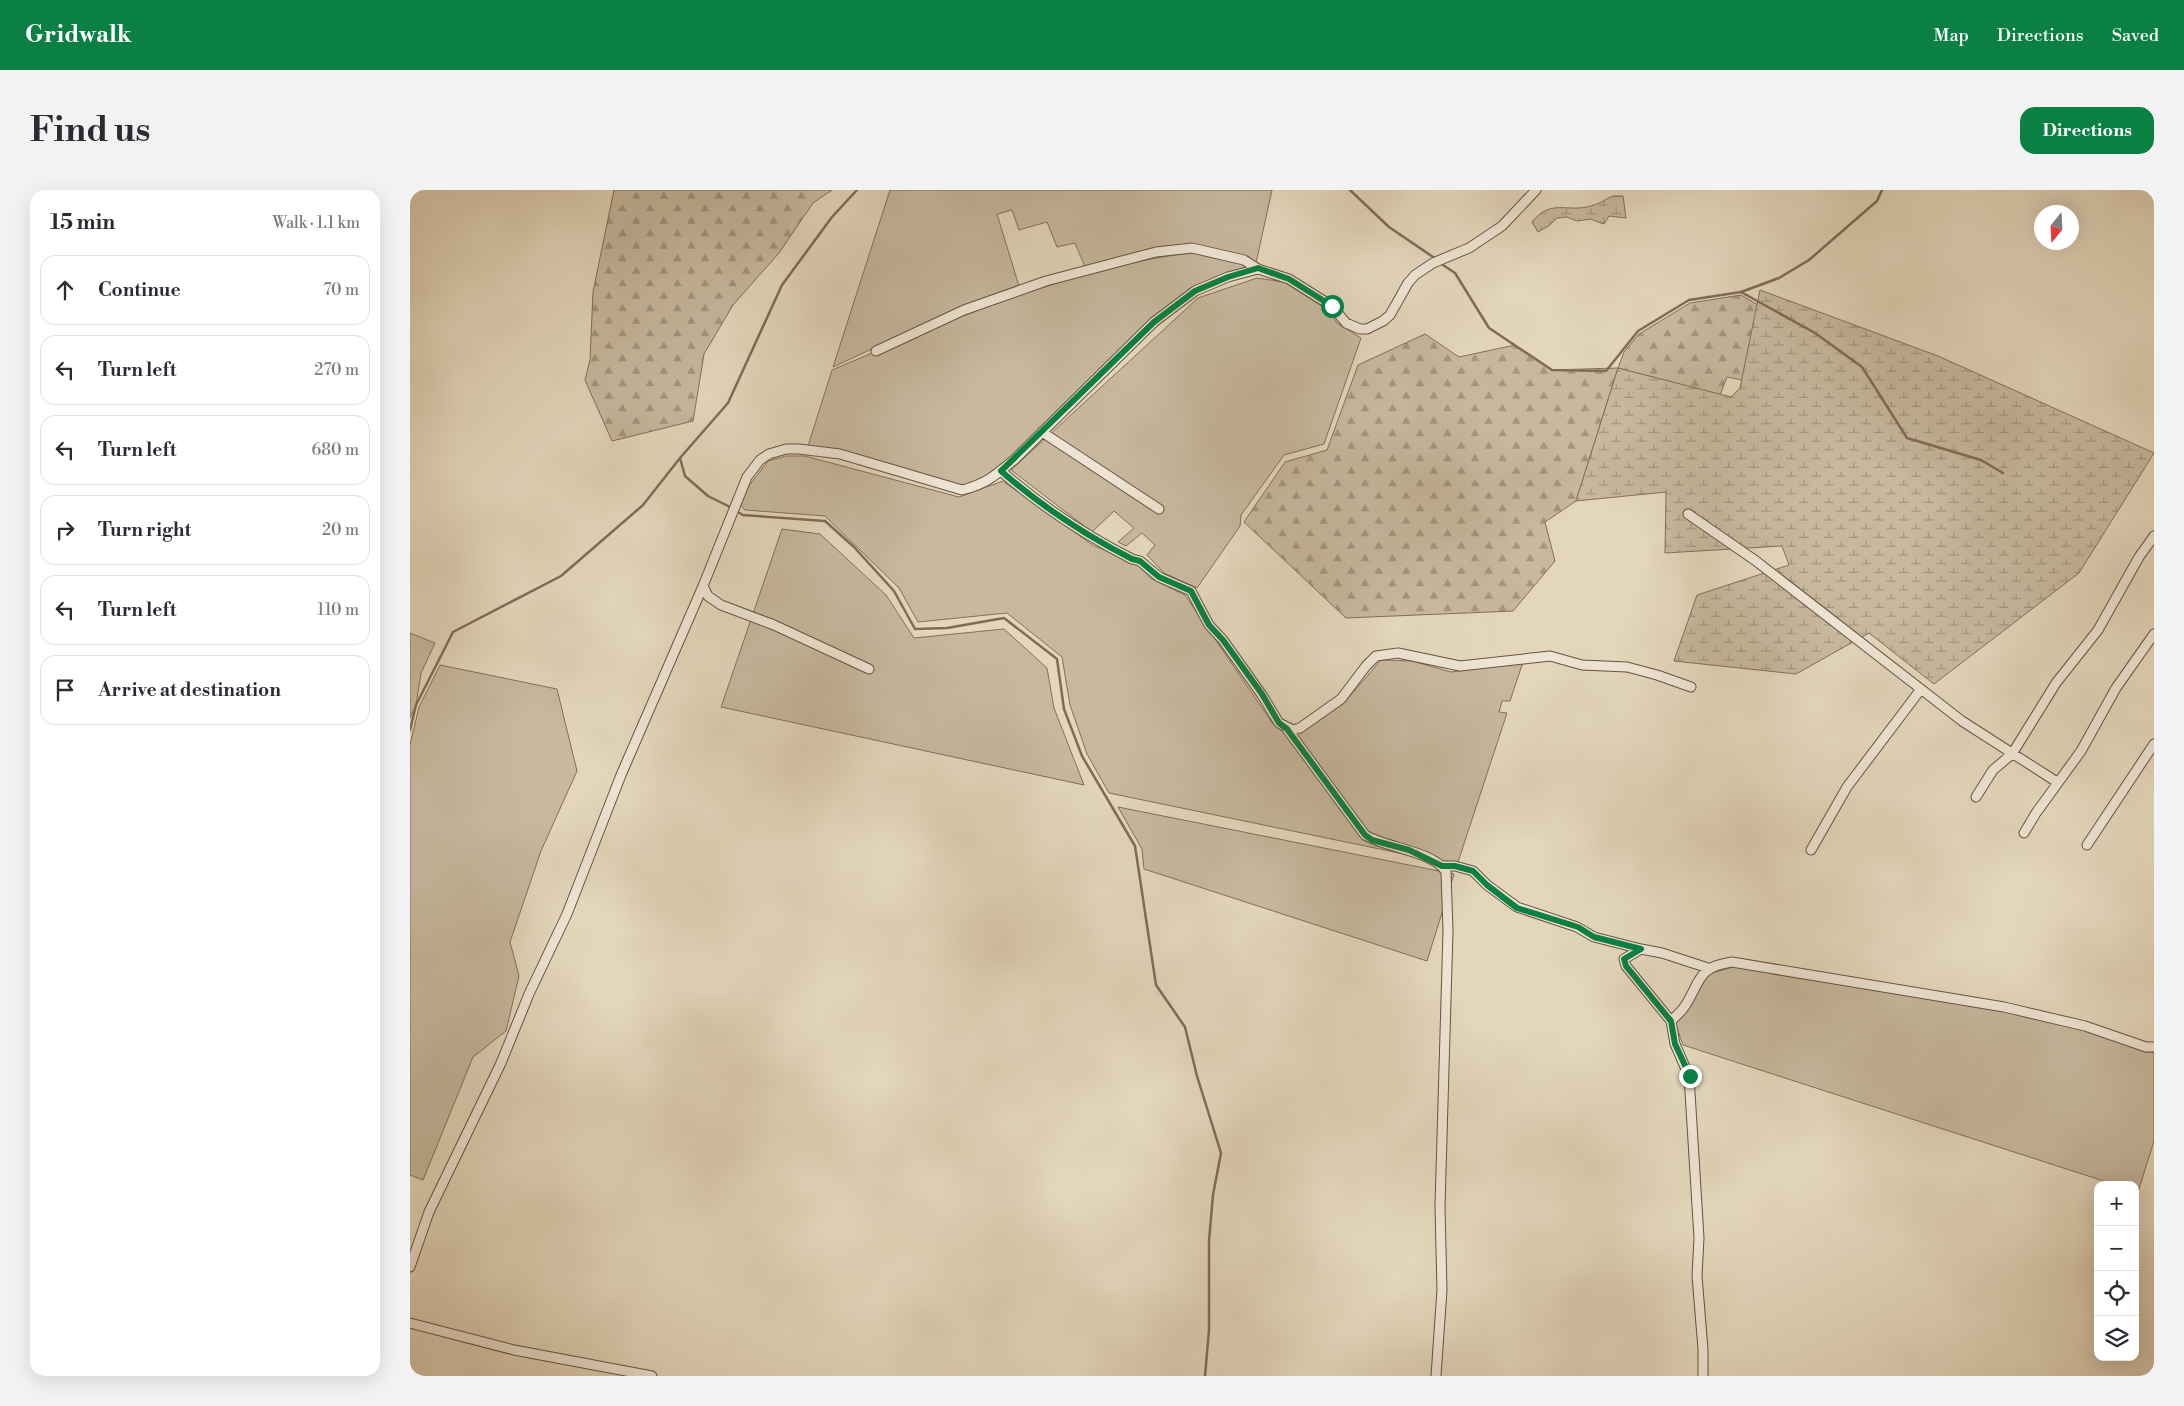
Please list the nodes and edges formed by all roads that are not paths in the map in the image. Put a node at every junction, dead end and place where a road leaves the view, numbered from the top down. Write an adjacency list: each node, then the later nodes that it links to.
1 (1536, 190): 2 (street)
2 (1258, 268): 3 (street); 4 (street)
3 (876, 351)
4 (1042, 432): 5 (street); 6 (street)
5 (1001, 471): 9 (street); 14 (street)
6 (1159, 509)
7 (1688, 514): 13 (street)
8 (2154, 536): 16 (street)
9 (703, 586): 11 (street); 27 (street)
10 (2154, 634): 17 (street)
11 (869, 669)
12 (1691, 687): 14 (street)
13 (1921, 689): 16 (street); 21 (street)
14 (1287, 729): 22 (street)
15 (2154, 744): 20 (street)
16 (2012, 754): 17 (street); 18 (street)
17 (2057, 782): 19 (street)
18 (1976, 797)
19 (2024, 833)
20 (2087, 846)
21 (1811, 850)
22 (1442, 866): 23 (street); 30 (street)
23 (1641, 949): 24 (street); 25 (street)
24 (1708, 968): 25 (street); 26 (street)
25 (1671, 1021): 31 (street)
26 (2154, 1047)
27 (410, 1267)
28 (410, 1323): 29 (street)
29 (652, 1376)
30 (1436, 1376)
31 (1703, 1376)

